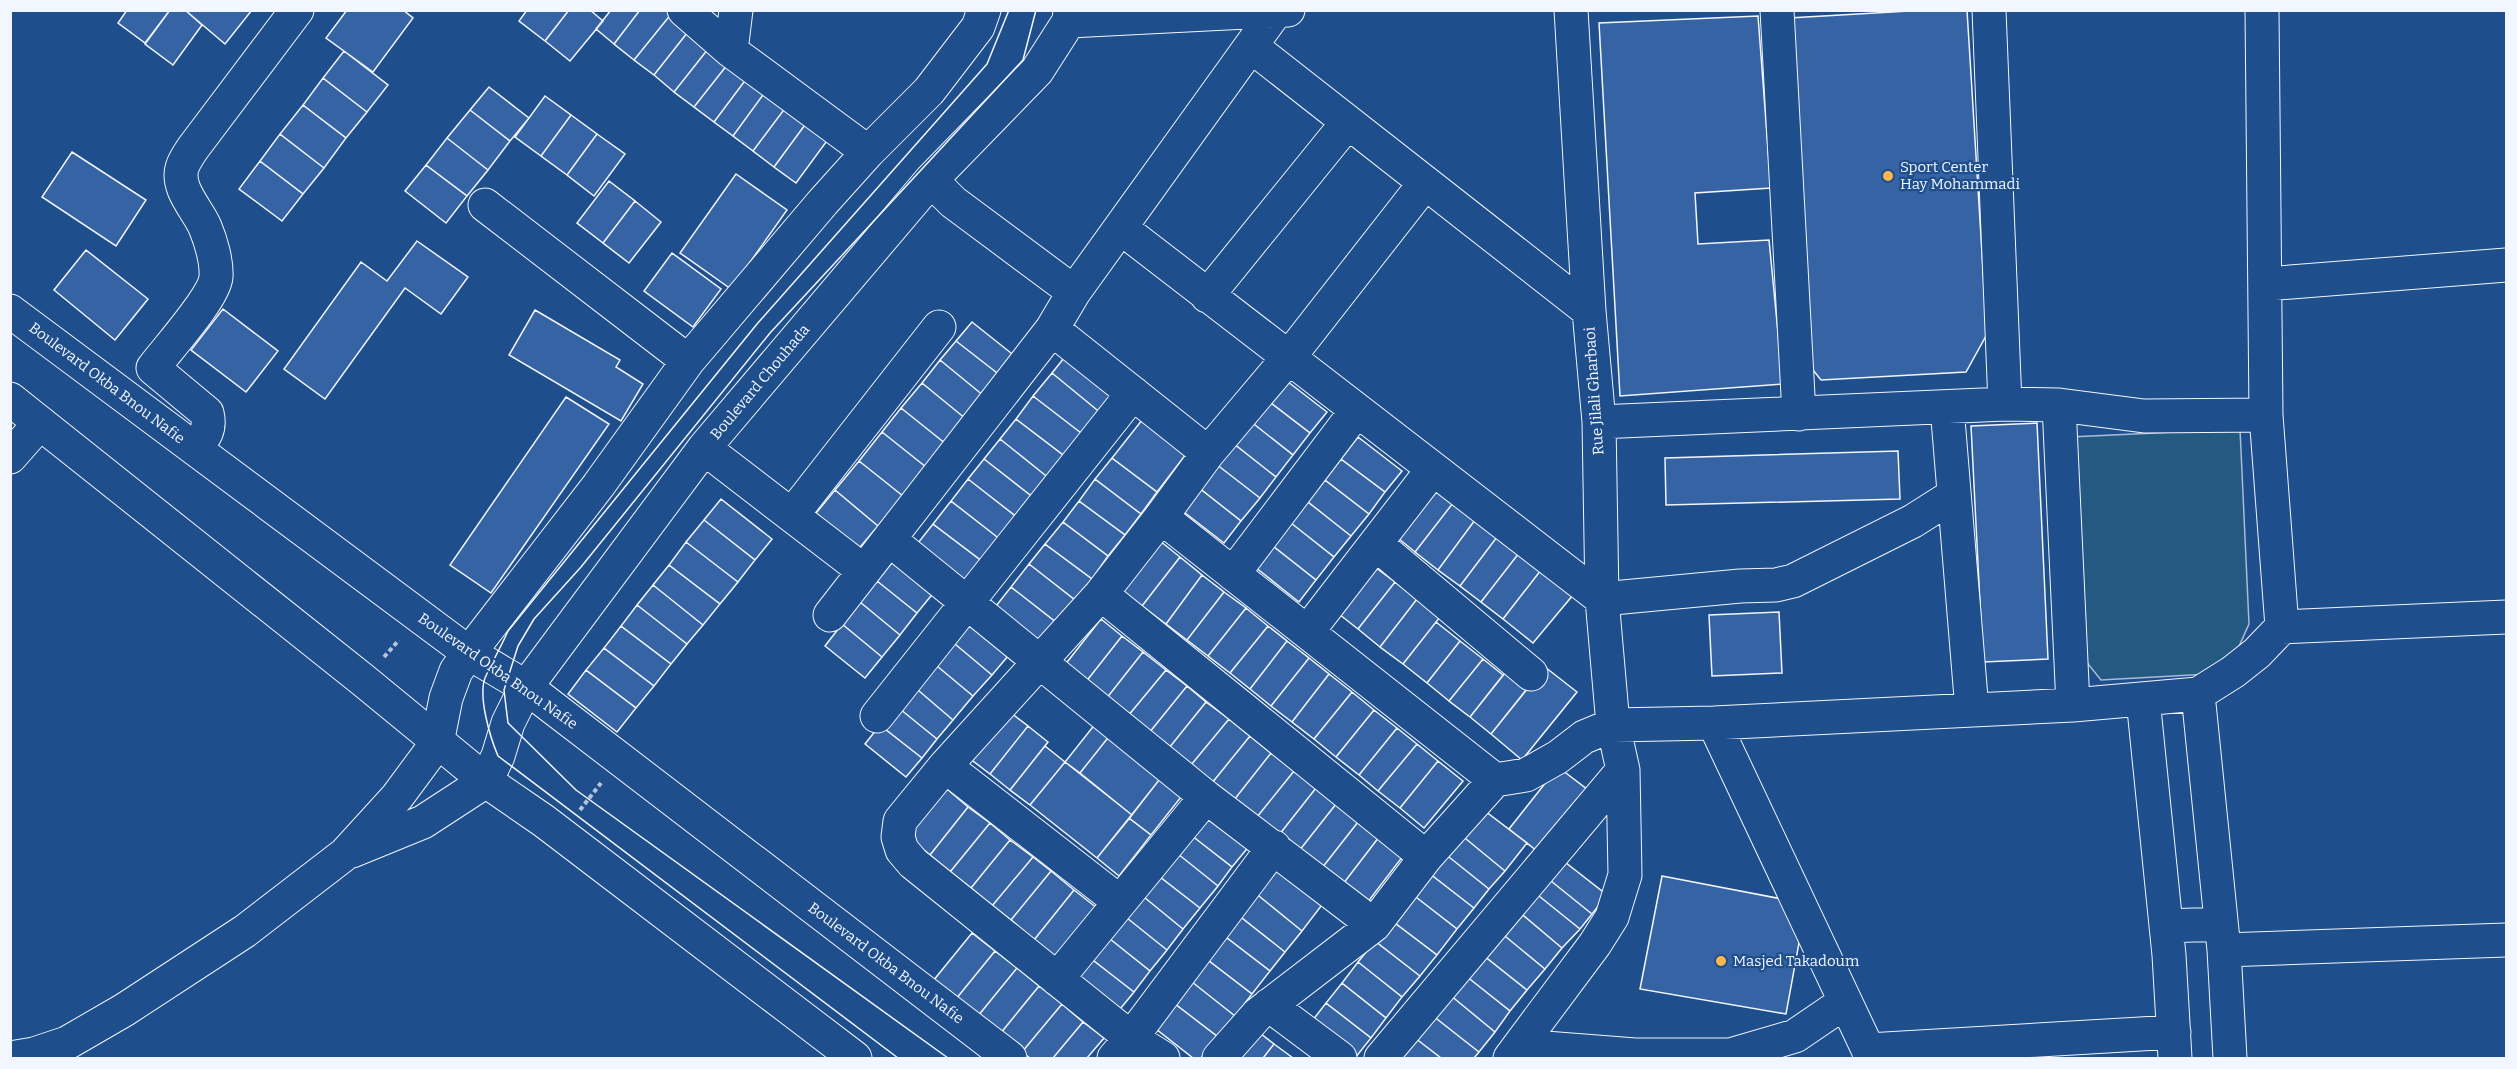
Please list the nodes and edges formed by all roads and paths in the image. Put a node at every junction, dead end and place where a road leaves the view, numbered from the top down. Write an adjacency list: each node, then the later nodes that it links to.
1 (297, 10): 30 (street)
2 (684, 10): 13 (street)
3 (735, 10): 13 (street)
4 (984, 10): 15 (street)
5 (1288, 10): 10 (street)
6 (1571, 10): 25 (street, Rue Jilali Gharbaoi)
7 (1777, 10): 38 (street)
8 (1989, 10): 34 (street)
9 (2262, 10): 21 (street)
10 (1276, 11): 11 (street); 12 (street)
11 (1070, 16): 16 (street, Boulevard Chouhada)
12 (1251, 46): 14 (street); 19 (street)
13 (731, 51): 15 (street)
14 (1348, 122): 17 (street); 23 (street)
15 (868, 152): 29 (street)
16 (931, 180): 22 (street); 43 (street, Boulevard Chouhada)
17 (1425, 183): 25 (street); 28 (street)
18 (484, 205): 29 (street)
19 (1121, 228): 22 (street); 23 (street)
20 (2506, 265): 21 (street)
21 (2265, 284): 39 (street)
22 (1074, 292): 27 (street)
23 (1207, 296): 28 (street)
24 (10, 310): 32 (street, Boulevard Okba Bnou Nafie)
25 (1588, 311): 40 (street, Rue Jilali Gharbaoi)
26 (939, 327): 48 (street)
27 (1052, 328): 31 (street); 50 (street)
28 (1289, 357): 37 (street); 44 (street)
29 (688, 361): 62 (street)
30 (153, 368): 32 (street); 42 (street)
31 (1133, 393): 44 (street); 56 (street)
32 (128, 398): 42 (street, Boulevard Okba Bnou Nafie)
33 (10, 399): 41 (street)
34 (2005, 404): 35 (street); 36 (street)
35 (2059, 405): 39 (street); 69 (street)
36 (1947, 407): 38 (street); 47 (street)
37 (1357, 410): 46 (street); 53 (street)
38 (1799, 414): 40 (street)
39 (2265, 415): 60 (street)
40 (1599, 422): 55 (street, Rue Jilali Gharbaoi)
41 (40, 423): 45 (street); 65 (street)
42 (195, 448): 58 (street, Boulevard Okba Bnou Nafie)
43 (704, 448): 48 (street); 66 (street, Boulevard Chouhada)
44 (1208, 453): 49 (street)
45 (10, 457)
46 (1433, 469): 51 (street); 55 (street)
47 (1954, 495): 55 (street); 70 (street)
48 (792, 515): 52 (street)
49 (1161, 517): 53 (street); 54 (street)
50 (890, 540): 52 (street); 56 (street)
51 (1376, 544): 61 (street); 64 (street)
52 (864, 571): 57 (street)
53 (1233, 574): 61 (street)
54 (1101, 594): 63 (street); 84 (street)
55 (1602, 599): 73 (street, Rue Jilali Gharbaoi)
56 (968, 602): 63 (street); 71 (street)
57 (830, 615)
58 (420, 616): 62 (street, Boulevard Okba Bnou Nafie); 65 (path)
59 (2506, 617): 60 (street)
60 (2282, 627): 67 (street)
61 (1308, 631): 78 (street)
62 (469, 652): 66 (street, Boulevard Okba Bnou Nafie); 74 (street)
63 (1039, 661): 76 (street); 80 (street)
64 (1531, 674)
65 (363, 680): 74 (street)
66 (526, 687): 75 (street, Boulevard Okba Bnou Nafie); 79 (street, Boulevard Chouhada)
67 (2198, 694): 68 (street); 88 (street)
68 (2143, 699): 69 (street); 87 (street)
69 (2073, 705): 70 (street)
70 (1972, 710): 72 (street)
71 (877, 716)
72 (1714, 723): 73 (street); 91 (street)
73 (1613, 725): 77 (street, Rue Jilali Gharbaoi); 78 (street)
74 (437, 743): 79 (street); 83 (street)
75 (620, 759): 81 (path); 99 (street, Boulevard Okba Bnou Nafie)
76 (945, 766): 85 (street); 90 (street)
77 (1623, 770): 95 (street, Rue Jilali Gharbaoi); 103 (street)
78 (1495, 780): 84 (street)
79 (486, 781): 81 (street); 83 (street)
80 (1206, 797): 82 (street); 85 (street)
81 (561, 834): 98 (street)
82 (1274, 847): 86 (street); 94 (street)
83 (345, 854): 97 (street)
84 (1426, 857): 86 (street)
85 (1120, 902): 90 (street)
86 (1374, 925): 92 (street)
87 (2166, 926): 88 (street); 93 (street)
88 (2222, 937): 89 (street); 104 (street)
89 (2506, 940)
90 (1057, 979): 94 (street)
91 (1845, 1002): 95 (street); 96 (street)
92 (1269, 1005): 101 (street); 102 (street)
93 (2174, 1045): 96 (street)
94 (1122, 1048): 100 (street)
95 (1515, 1052)
96 (1870, 1054)
97 (10, 1058)
98 (855, 1059)
99 (1010, 1059)
100 (1163, 1059)
101 (1219, 1059)
102 (1340, 1059)
103 (1381, 1059)
104 (2230, 1059)

